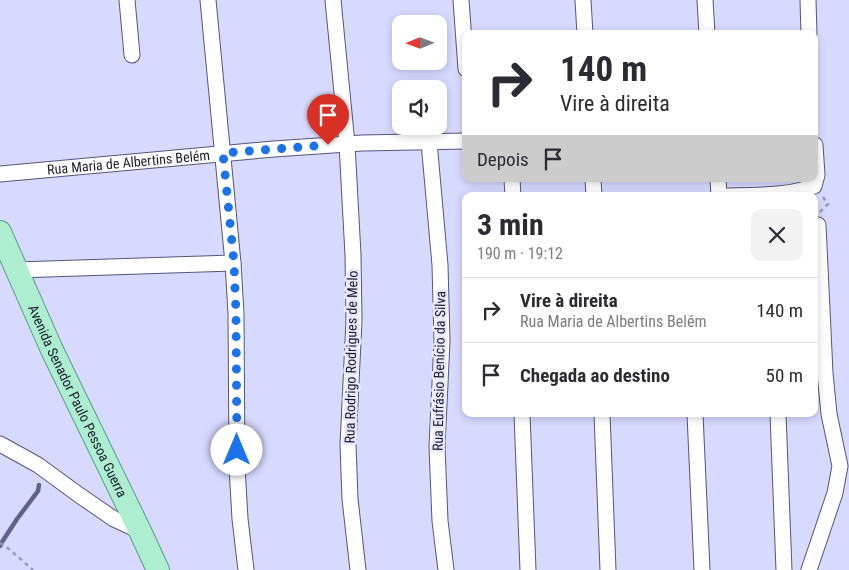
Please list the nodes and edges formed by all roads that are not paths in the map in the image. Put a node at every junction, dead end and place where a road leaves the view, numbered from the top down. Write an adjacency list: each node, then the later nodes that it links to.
1 (127, 0): 12 (street)
2 (208, 0): 16 (street)
3 (333, 0): 15 (street, Rua Rodrigo Rodrigues de Melo)
4 (461, 0): 8 (street)
5 (583, 0): 9 (street)
6 (705, 0): 10 (street)
7 (808, 0): 11 (street)
8 (463, 30)
9 (585, 30)
10 (707, 30)
11 (809, 30)
12 (132, 55)
13 (462, 141): 14 (street, Rua Maria de Albertins Belém)
14 (429, 142): 15 (street, Rua Maria de Albertins Belém); 33 (street, Rua Eufrásio Benício da Silva)
15 (347, 144): 16 (street, Rua Maria de Albertins Belém); 32 (street, Rua Rodrigo Rodrigues de Melo)
16 (223, 153): 17 (street, Rua Maria de Albertins Belém); 22 (street)
17 (0, 174)
18 (815, 182): 19 (street)
19 (791, 192)
20 (818, 225): 38 (street)
21 (0, 232): 23 (main road, Avenida Senador Paulo Pessoa Guerra)
22 (234, 263): 23 (street); 31 (street)
23 (17, 270): 29 (main road, Avenida Senador Paulo Pessoa Guerra)
24 (522, 417): 34 (street)
25 (602, 417): 35 (street)
26 (696, 417): 36 (street)
27 (778, 417): 37 (street)
28 (0, 444): 29 (street)
29 (140, 531): 30 (main road, Avenida Senador Paulo Pessoa Guerra)
30 (158, 570)
31 (246, 570)
32 (358, 570)
33 (446, 570)
34 (528, 570)
35 (608, 570)
36 (702, 570)
37 (784, 570)
38 (808, 570)

